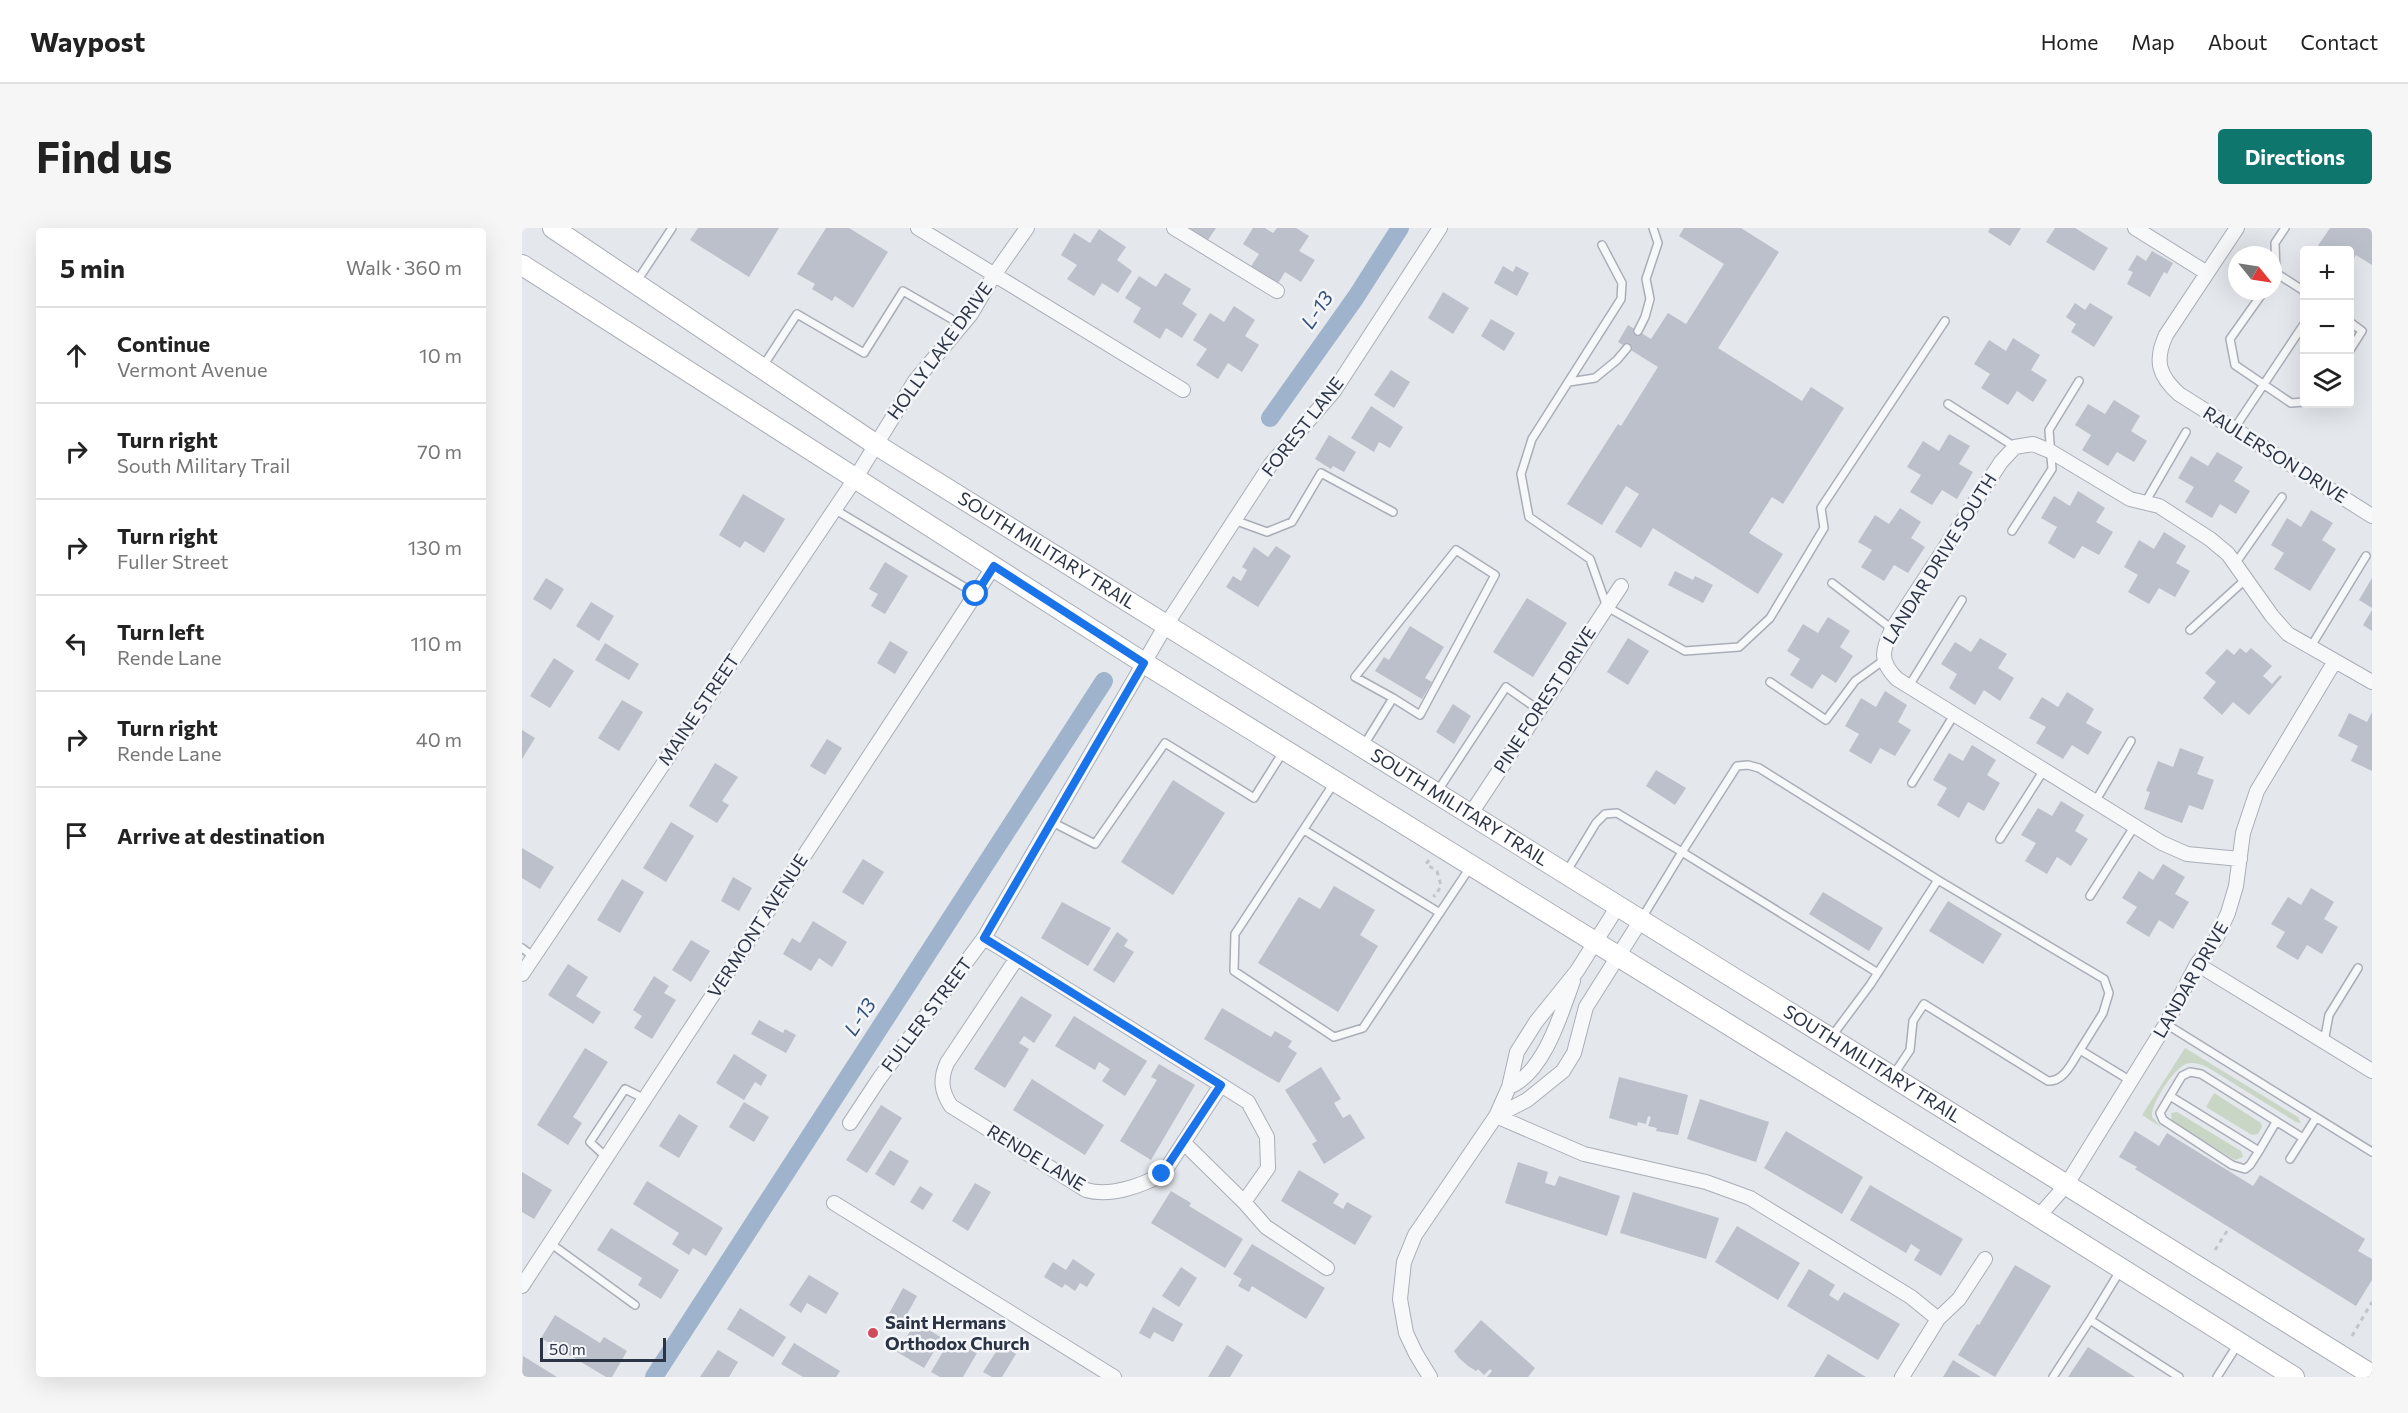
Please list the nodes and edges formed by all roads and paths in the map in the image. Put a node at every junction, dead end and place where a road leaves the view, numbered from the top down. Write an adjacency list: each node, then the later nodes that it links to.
1 (553, 228): 17 (main road, SOUTH MILITARY TRAIL)
2 (672, 228): 17 (lane)
3 (918, 228): 15 (street)
4 (1027, 228): 15 (street, HOLLY LAKE DRIVE)
5 (1174, 228): 19 (street)
6 (1440, 228): 46 (street, FOREST LANE)
7 (1653, 228): 25 (lane)
8 (2135, 228): 14 (street)
9 (2237, 228): 14 (street, RAULERSON DRIVE)
10 (2285, 228): 12 (lane)
11 (1602, 245): 30 (lane)
12 (2275, 246)
13 (522, 265): 40 (main road)
14 (2207, 273): 35 (street, RAULERSON DRIVE)
15 (994, 275): 23 (street, HOLLY LAKE DRIVE); 32 (street)
16 (2282, 280): 18 (lane)
17 (636, 284): 28 (main road, SOUTH MILITARY TRAIL)
18 (2300, 289)
19 (1277, 291)
20 (2258, 300): 31 (lane)
21 (1944, 321): 56 (lane)
22 (2354, 325): 26 (lane)
23 (962, 326): 28 (lane); 37 (street, HOLLY LAKE DRIVE)
24 (2300, 330): 31 (lane)
25 (1638, 331)
26 (2354, 343)
27 (1627, 348): 30 (lane)
28 (762, 368): 37 (main road, SOUTH MILITARY TRAIL)
29 (2079, 381): 39 (lane)
30 (1569, 382): 56 (lane)
31 (2263, 386): 33 (lane); 35 (lane)
32 (1183, 390)
33 (2300, 402)
34 (1948, 404): 38 (lane)
35 (2234, 429): 45 (street, RAULERSON DRIVE)
36 (2186, 432): 42 (lane)
37 (875, 444): 40 (street, MAINE STREET); 57 (main road, SOUTH MILITARY TRAIL)
38 (2015, 447): 39 (street); 58 (street, LANDAR DRIVE SOUTH)
39 (2050, 452): 42 (street); 47 (lane)
40 (855, 479): 43 (street, MAINE STREET); 50 (main road)
41 (2282, 497): 49 (lane)
42 (2146, 501): 49 (street)
43 (834, 509): 54 (lane); 98 (street, MAINE STREET)
44 (1393, 512): 46 (lane)
45 (2372, 516)
46 (1234, 520): 57 (street, FOREST LANE)
47 (2012, 531)
48 (2366, 556): 60 (lane)
49 (2235, 564): 51 (street)
50 (994, 566): 54 (street, VERMONT AVENUE); 63 (main road)
51 (2246, 579): 59 (lane); 60 (street)
52 (1832, 583): 58 (lane)
53 (1621, 586): 56 (street, PINE FOREST DRIVE)
54 (976, 594): 117 (street, VERMONT AVENUE)
55 (1962, 600): 66 (lane)
56 (1607, 607): 68 (street, PINE FOREST DRIVE)
57 (1166, 625): 63 (street, FULLER STREET); 71 (main road, SOUTH MILITARY TRAIL)
58 (1892, 629): 61 (street, LANDAR DRIVE SOUTH)
59 (2190, 630)
60 (2310, 648): 62 (street)
61 (1884, 660): 64 (lane); 66 (street, LANDAR DRIVE SOUTH)
62 (2335, 661): 65 (street); 85 (street, LANDAR DRIVE)
63 (1144, 663): 72 (main road); 79 (street, FULLER STREET)
64 (1770, 682)
65 (2372, 682)
66 (1909, 686): 69 (street, LANDAR DRIVE SOUTH)
67 (1393, 698): 67 (lane); 71 (lane)
68 (1539, 710): 76 (lane); 78 (street, PINE FOREST DRIVE)
69 (1954, 715): 73 (street, LANDAR DRIVE SOUTH); 75 (lane)
70 (2131, 741): 77 (lane)
71 (1362, 748): 76 (main road, SOUTH MILITARY TRAIL)
72 (1285, 750): 74 (main road); 79 (lane)
73 (2044, 770): 77 (street, LANDAR DRIVE SOUTH); 82 (lane)
74 (1335, 781): 81 (lane); 86 (main road)
75 (1912, 783)
76 (1436, 794): 78 (main road, SOUTH MILITARY TRAIL)
77 (2095, 802): 80 (street, LANDAR DRIVE SOUTH)
78 (1470, 814): 87 (main road, SOUTH MILITARY TRAIL)
79 (1052, 822): 94 (street, FULLER STREET)
80 (2134, 826): 85 (street, LANDAR DRIVE SOUTH); 90 (lane)
81 (1304, 830): 92 (lane); 92 (lane)
82 (2000, 839)
83 (1682, 852): 87 (lane); 88 (lane); 93 (lane); 103 (lane)
84 (1430, 859): 89 (path)
85 (2240, 859): 100 (street, LANDAR DRIVE)
86 (1472, 866): 92 (lane); 95 (main road)
87 (1566, 874): 91 (main road, SOUTH MILITARY TRAIL)
88 (1938, 880): 103 (lane); 108 (lane)
89 (1427, 895)
90 (2090, 896)
91 (1618, 906): 93 (main road, SOUTH MILITARY TRAIL); 95 (street)
92 (1440, 912)
93 (1641, 921): 97 (street); 106 (main road, SOUTH MILITARY TRAIL)
94 (984, 938): 99 (street); 121 (street, FULLER STREET)
95 (1594, 941): 97 (main road); 102 (street)
96 (522, 948): 98 (lane)
97 (1617, 956): 115 (street); 131 (main road)
98 (534, 957): 104 (street, MAINE STREET)
99 (1017, 958): 113 (street); 123 (street, RENDE LANE)
100 (2197, 964): 105 (street, LANDAR DRIVE); 107 (street)
101 (2358, 968): 107 (lane)
102 (1576, 971): 109 (street); 114 (street)
103 (1878, 973): 106 (lane)
104 (522, 974)
105 (2166, 1024): 112 (street, LANDAR DRIVE); 119 (lane)
106 (1831, 1038): 111 (main road, SOUTH MILITARY TRAIL)
107 (2324, 1042): 110 (street)
108 (2080, 1050): 111 (lane); 112 (lane)
109 (1531, 1069): 114 (street); 115 (street)
110 (2372, 1071)
111 (1893, 1077): 128 (main road, SOUTH MILITARY TRAIL)
112 (2131, 1082): 128 (street, LANDAR DRIVE)
113 (1221, 1085): 123 (street, RENDE LANE); 129 (street)
114 (1509, 1087): 118 (street)
115 (1542, 1087): 118 (street)
116 (2170, 1096): 120 (lane); 124 (lane); 124 (lane)
117 (645, 1099): 126 (street, VERMONT AVENUE); 126 (lane)
118 (1496, 1116): 141 (street); 147 (street)
119 (2316, 1118): 122 (lane); 125 (lane)
120 (2276, 1122): 122 (lane); 124 (lane)
121 (850, 1123)
122 (2303, 1138): 127 (lane)
123 (1184, 1143): 129 (street)
124 (2259, 1151)
125 (2372, 1152)
126 (607, 1157): 133 (street, VERMONT AVENUE)
127 (2290, 1159)
128 (2067, 1184): 131 (street, LANDAR DRIVE); 145 (main road, SOUTH MILITARY TRAIL)
129 (1244, 1202): 136 (street)
130 (834, 1203): 146 (street)
131 (2039, 1216): 137 (main road)
132 (2227, 1231): 134 (path)
133 (550, 1243): 138 (street, VERMONT AVENUE); 140 (lane)
134 (2215, 1250)
135 (1985, 1259): 141 (street)
136 (1327, 1268)
137 (2122, 1268): 142 (lane); 144 (main road)
138 (522, 1286)
139 (2372, 1302): 143 (path)
140 (635, 1305)
141 (1938, 1319): 148 (street)
142 (2090, 1320): 149 (lane); 150 (lane)
143 (2352, 1336)
144 (2239, 1342): 151 (lane); 152 (main road)
145 (2372, 1376)
146 (1114, 1377)
147 (1431, 1377)
148 (1902, 1377)
149 (2053, 1377)
150 (2179, 1377)
151 (2217, 1377)
152 (2294, 1377)

